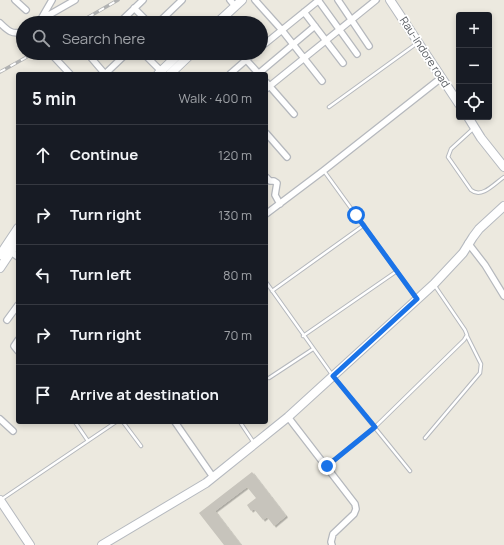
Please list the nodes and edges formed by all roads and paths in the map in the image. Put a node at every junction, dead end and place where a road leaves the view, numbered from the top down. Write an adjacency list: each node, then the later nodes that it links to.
1 (15, 0): 14 (street)
2 (52, 0): 16 (street)
3 (75, 0): 17 (street)
4 (143, 0): 13 (street)
5 (182, 0): 20 (street)
6 (242, 0): 12 (street)
7 (254, 0): 25 (street)
8 (318, 0): 15 (street); 26 (street)
9 (338, 0): 22 (street)
10 (376, 0): 22 (street)
11 (390, 0): 30 (street, Rau-Indore road)
12 (232, 3): 21 (street)
13 (134, 8): 18 (street); 19 (street)
14 (26, 10)
15 (304, 12): 24 (street); 25 (street)
16 (43, 16)
17 (46, 16)
18 (126, 16)
19 (142, 16)
20 (165, 16)
21 (222, 16)
22 (351, 19): 26 (street); 32 (street)
23 (0, 23): 27 (street)
24 (315, 26): 28 (street); 31 (street)
25 (281, 29): 29 (street); 31 (street)
26 (339, 29): 28 (street); 33 (street)
27 (16, 34)
28 (326, 40): 34 (street); 42 (street)
29 (268, 41)
30 (418, 42): 51 (street, Rau-Indore road); 56 (lane)
31 (294, 44): 34 (street); 50 (street)
32 (370, 46)
33 (357, 54)
34 (305, 57): 52 (street); 53 (street)
35 (57, 60): 43 (street)
36 (93, 60): 44 (street)
37 (119, 60): 45 (street)
38 (150, 60): 46 (street)
39 (176, 60): 46 (street)
40 (181, 60): 47 (street)
41 (246, 60): 48 (street); 49 (street)
42 (343, 63)
43 (68, 72)
44 (103, 72)
45 (107, 72)
46 (159, 72)
47 (174, 72)
48 (232, 72)
49 (256, 72)
50 (260, 72)
51 (441, 78): 55 (street, Rau-Indore road); 63 (street)
52 (322, 81)
53 (268, 85)
54 (268, 87): 57 (street)
55 (456, 100)
56 (329, 107)
57 (294, 114)
58 (470, 120): 59 (street)
59 (475, 128): 62 (street); 64 (lane)
60 (268, 135): 61 (street)
61 (287, 157)
62 (504, 167)
63 (323, 171): 66 (street); 69 (lane)
64 (504, 177)
65 (268, 179): 66 (street)
66 (280, 204): 68 (street)
67 (504, 206): 72 (street)
68 (268, 213)
69 (364, 226): 77 (lane); 81 (lane)
70 (16, 232): 73 (street)
71 (16, 243): 73 (street)
72 (468, 243): 78 (street); 80 (street)
73 (8, 250): 74 (street); 75 (street); 76 (street)
74 (0, 255)
75 (16, 256)
76 (0, 268)
77 (397, 271): 83 (lane); 87 (lane)
78 (434, 284): 83 (street); 86 (lane)
79 (268, 285): 81 (lane)
80 (502, 288): 82 (street)
81 (272, 291): 87 (lane)
82 (504, 296)
83 (417, 299): 89 (street)
84 (16, 308): 85 (street)
85 (7, 320)
86 (467, 335): 98 (lane); 100 (lane)
87 (304, 336): 88 (lane)
88 (313, 349): 89 (lane); 90 (lane)
89 (333, 376): 91 (street); 98 (lane)
90 (269, 378)
91 (288, 417): 102 (street); 104 (street)
92 (0, 419): 99 (street)
93 (76, 424): 101 (lane)
94 (113, 424): 101 (lane)
95 (125, 424): 103 (lane)
96 (176, 424): 106 (street)
97 (241, 424): 102 (lane)
98 (375, 427): 104 (lane); 105 (lane)
99 (13, 431)
100 (425, 438)
101 (88, 441): 107 (lane)
102 (255, 444): 106 (street)
103 (141, 446)
104 (327, 466): 110 (street)
105 (410, 471)
106 (213, 477): 109 (street)
107 (0, 500): 108 (street)
108 (30, 545)
109 (102, 545)
110 (332, 545)

